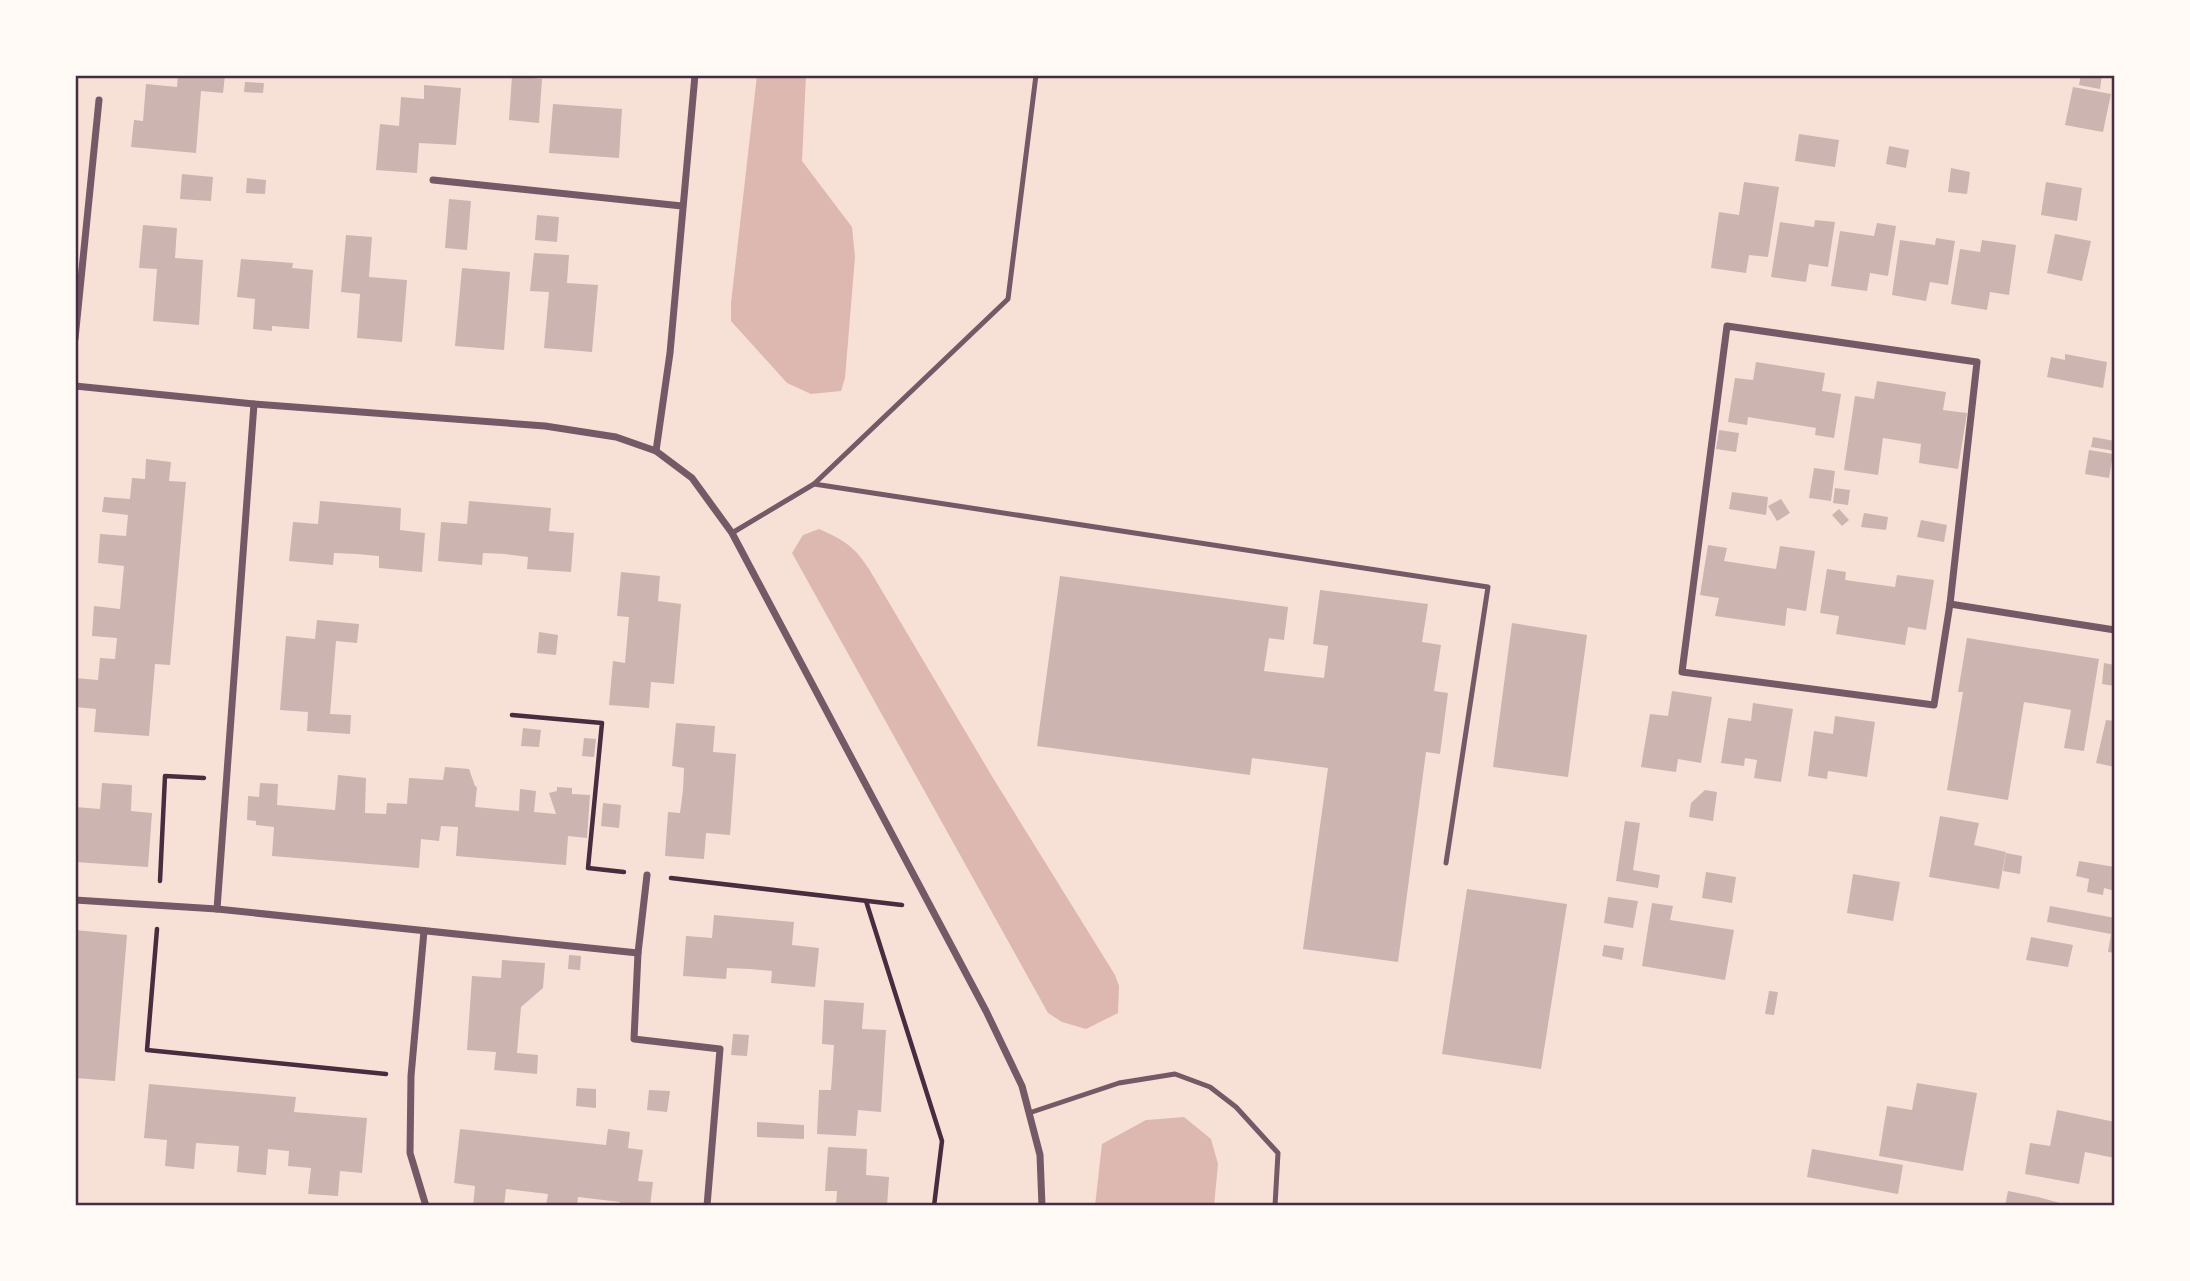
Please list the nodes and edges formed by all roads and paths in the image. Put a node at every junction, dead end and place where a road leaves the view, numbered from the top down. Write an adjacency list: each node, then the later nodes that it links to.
1 (695, 75): 5 (street)
2 (1035, 75): 10 (lane)
3 (99, 100): 6 (street)
4 (433, 180): 5 (street)
5 (682, 206): 9 (street)
6 (75, 339)
7 (75, 386): 8 (street)
8 (254, 404): 9 (street); 15 (street)
9 (656, 451): 11 (street)
10 (814, 484): 11 (lane); 16 (lane)
11 (733, 533): 22 (street)
12 (1950, 604): 12 (street); 13 (street)
13 (2115, 630)
14 (512, 715): 17 (path)
15 (227, 780): 20 (path); 21 (street)
16 (1446, 863)
17 (647, 875): 19 (path); 24 (street)
18 (75, 900): 20 (street)
19 (866, 901): 22 (path); 29 (path)
20 (159, 905): 21 (street); 25 (path)
21 (217, 909): 23 (street)
22 (932, 909): 26 (street)
23 (424, 931): 24 (street); 25 (street)
24 (638, 953): 28 (street)
25 (411, 1076): 27 (street)
26 (1029, 1113): 30 (street); 31 (lane)
27 (426, 1206)
28 (707, 1206)
29 (934, 1206)
30 (1042, 1206)
31 (1275, 1206)

